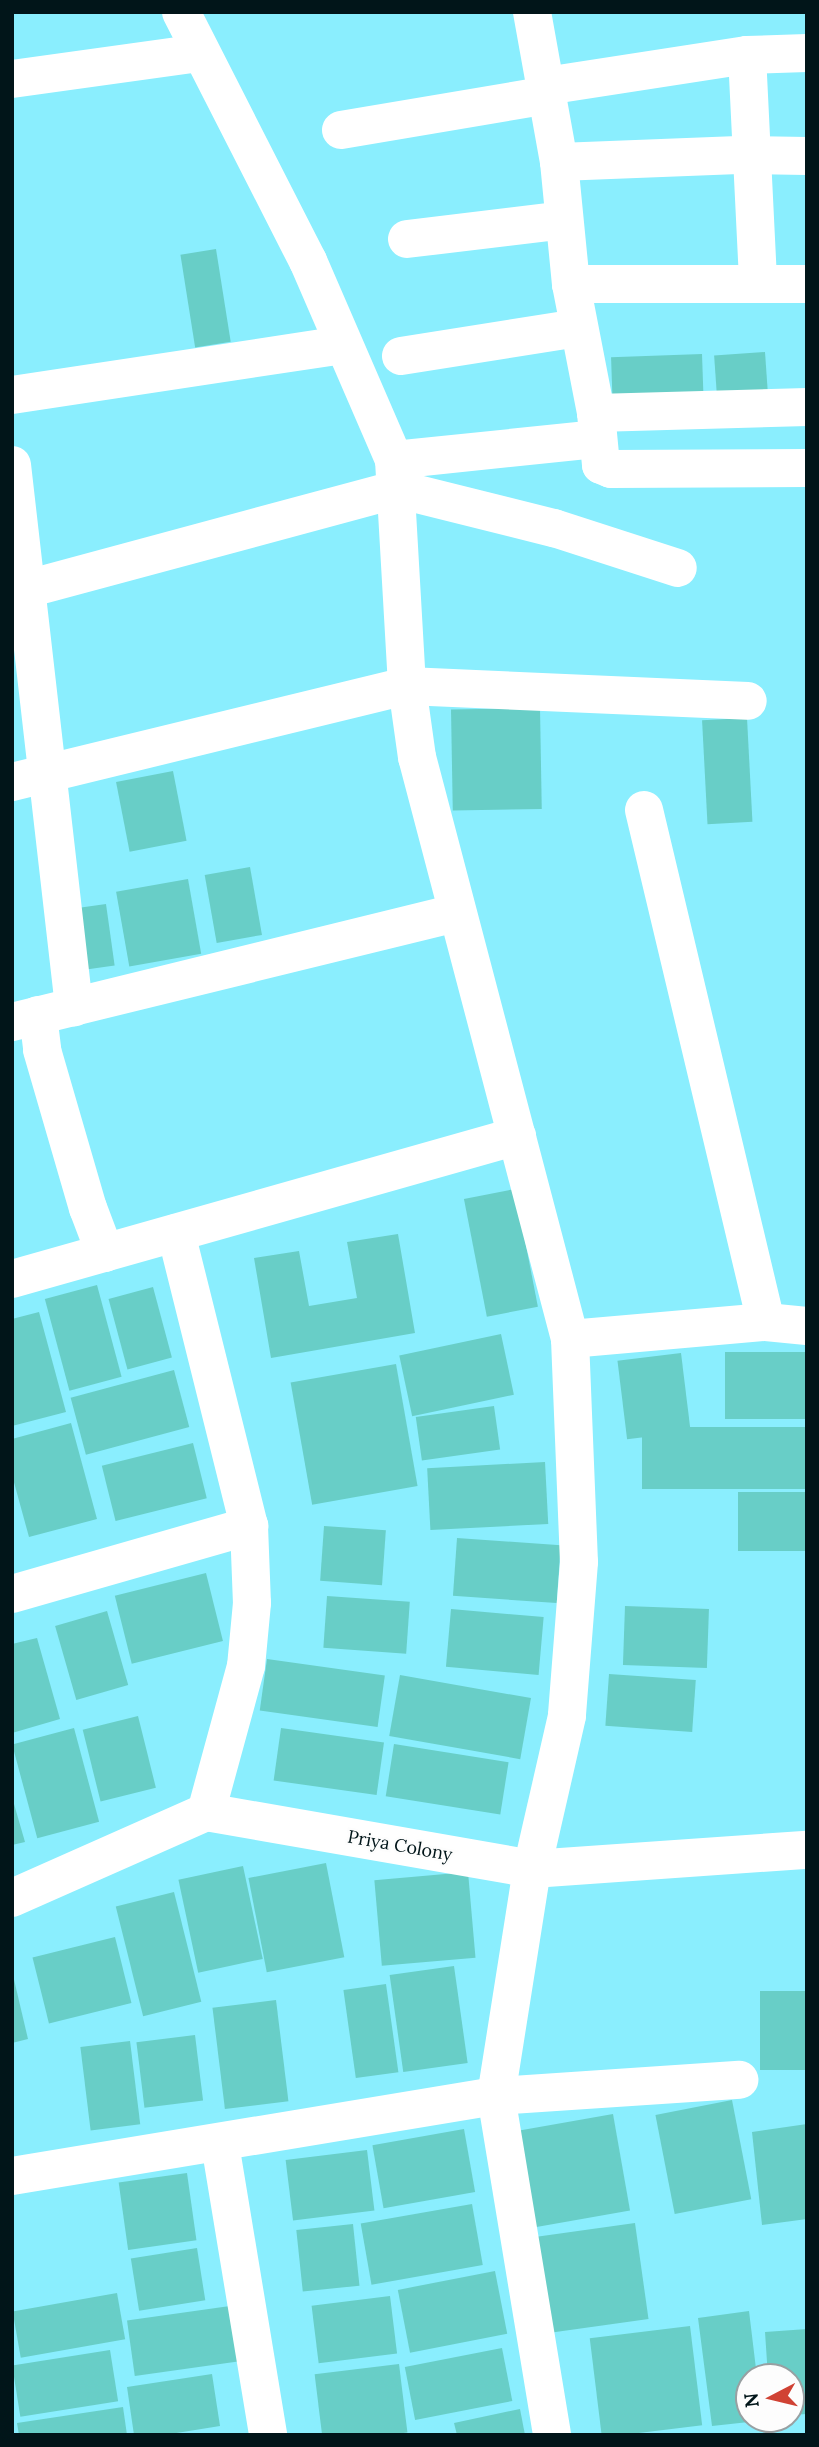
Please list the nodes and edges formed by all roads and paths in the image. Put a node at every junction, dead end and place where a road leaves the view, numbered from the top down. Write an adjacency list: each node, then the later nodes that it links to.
1 (181, 12): 3 (street)
2 (532, 12): 7 (street)
3 (200, 53): 6 (street); 18 (street)
4 (807, 53): 5 (street)
5 (747, 55): 7 (street); 9 (street)
6 (12, 79)
7 (547, 90): 8 (street); 11 (street)
8 (341, 130)
9 (751, 155): 10 (street); 11 (street); 15 (street)
10 (807, 156)
11 (559, 162): 12 (street)
12 (564, 220): 13 (street); 14 (street)
13 (407, 239)
14 (571, 284): 15 (street); 17 (street)
15 (758, 284): 16 (street)
16 (807, 284)
17 (578, 328): 19 (street); 22 (street)
18 (343, 345): 20 (street); 25 (street)
19 (401, 356)
20 (12, 395)
21 (807, 407): 22 (street)
22 (597, 426): 24 (street); 25 (street)
23 (12, 465): 27 (street)
24 (807, 468)
25 (395, 475): 26 (street); 27 (street); 28 (street)
26 (678, 568)
27 (27, 589): 30 (street)
28 (407, 686): 29 (street); 30 (street); 33 (street)
29 (748, 701)
30 (48, 772): 31 (street); 34 (street)
31 (12, 782)
32 (644, 810): 39 (street)
33 (457, 913): 34 (street); 35 (street)
34 (41, 1015): 37 (street)
35 (517, 1136): 36 (street); 41 (street)
36 (176, 1233): 37 (street); 42 (street)
37 (106, 1253): 38 (street)
38 (12, 1279)
39 (766, 1322): 40 (street); 41 (street)
40 (807, 1326)
41 (570, 1339): 46 (street)
42 (249, 1526): 43 (street); 44 (street)
43 (12, 1594)
44 (206, 1812): 46 (street, Priya Colony); 47 (street)
45 (807, 1850): 46 (street, Priya Colony)
46 (532, 1869): 49 (street)
47 (12, 1898)
48 (739, 2080): 49 (street)
49 (496, 2096): 50 (street); 53 (street)
50 (220, 2144): 51 (street); 52 (street)
51 (12, 2176)
52 (268, 2435)
53 (552, 2435)

